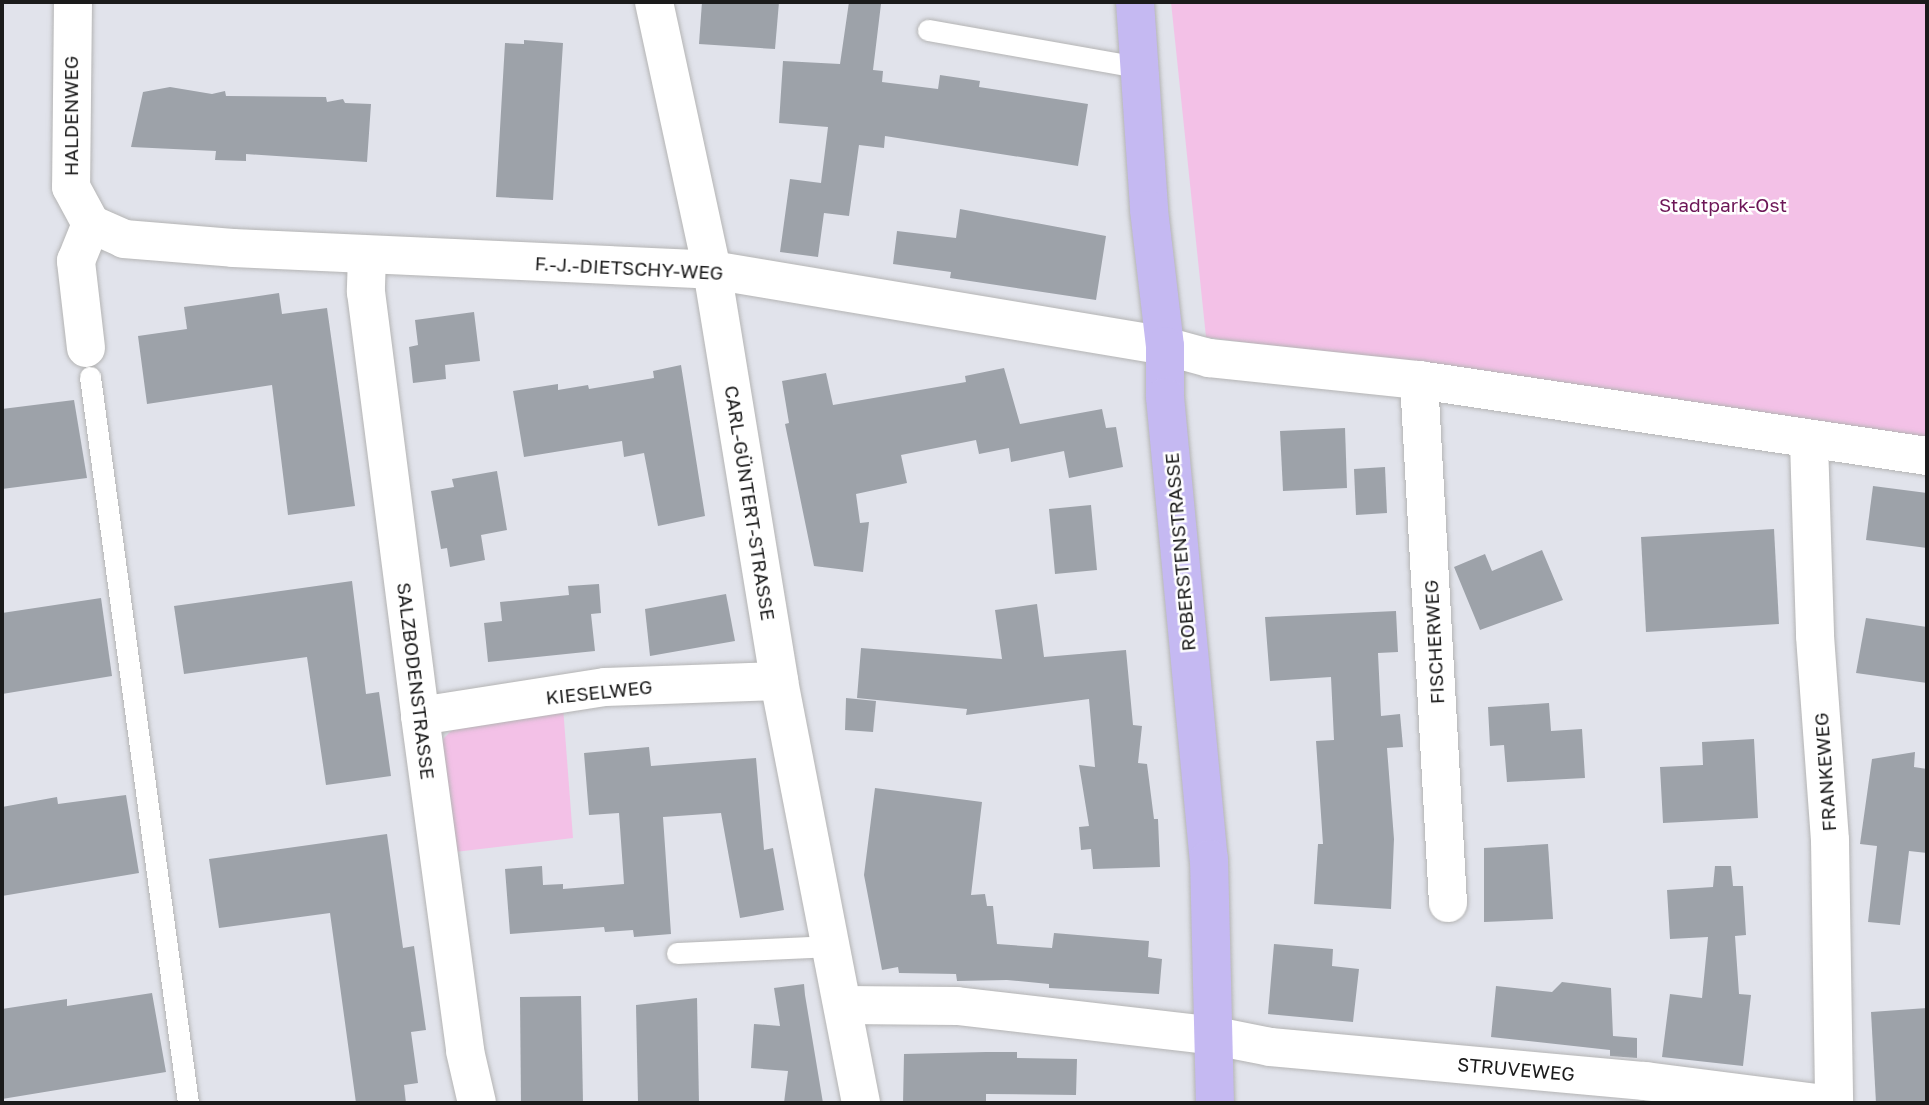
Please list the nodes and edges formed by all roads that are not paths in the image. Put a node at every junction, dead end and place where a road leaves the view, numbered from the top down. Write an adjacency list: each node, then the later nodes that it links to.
1 (73, 2): 6 (street, HALDENWEG)
2 (654, 2): 8 (street, CARL-GÜNTERT-STRASSE)
3 (1135, 2): 5 (street, ROBERSTENSTRASSE)
4 (928, 30): 5 (lane)
5 (1138, 66): 9 (street, ROBERSTENSTRASSE)
6 (91, 224): 7 (street, F.-J.-DIETSCHY-WEG); 10 (street)
7 (367, 257): 8 (street, F.-J.-DIETSCHY-WEG); 15 (street, SALZBODENSTRASSE)
8 (712, 270): 9 (street, F.-J.-DIETSCHY-WEG); 14 (street, CARL-GÜNTERT-STRASSE)
9 (1165, 346): 11 (street); 20 (street, ROBERSTENSTRASSE)
10 (88, 363): 21 (lane)
11 (1419, 380): 12 (street); 16 (street, FISCHERWEG)
12 (1809, 442): 13 (street); 26 (street, FRANKEWEG)
13 (1927, 456)
14 (779, 681): 15 (street, KIESELWEG); 17 (street, CARL-GÜNTERT-STRASSE)
15 (420, 716): 22 (street, SALZBODENSTRASSE)
16 (1448, 903)
17 (833, 946): 18 (lane); 19 (street, CARL-GÜNTERT-STRASSE)
18 (677, 953)
19 (844, 1005): 20 (street, STRUVEWEG); 23 (street, CARL-GÜNTERT-STRASSE)
20 (1215, 1037): 24 (street, ROBERSTENSTRASSE); 25 (street, STRUVEWEG)
21 (188, 1103)
22 (477, 1103)
23 (861, 1103)
24 (1215, 1103)
25 (1816, 1103)
26 (1834, 1103)

